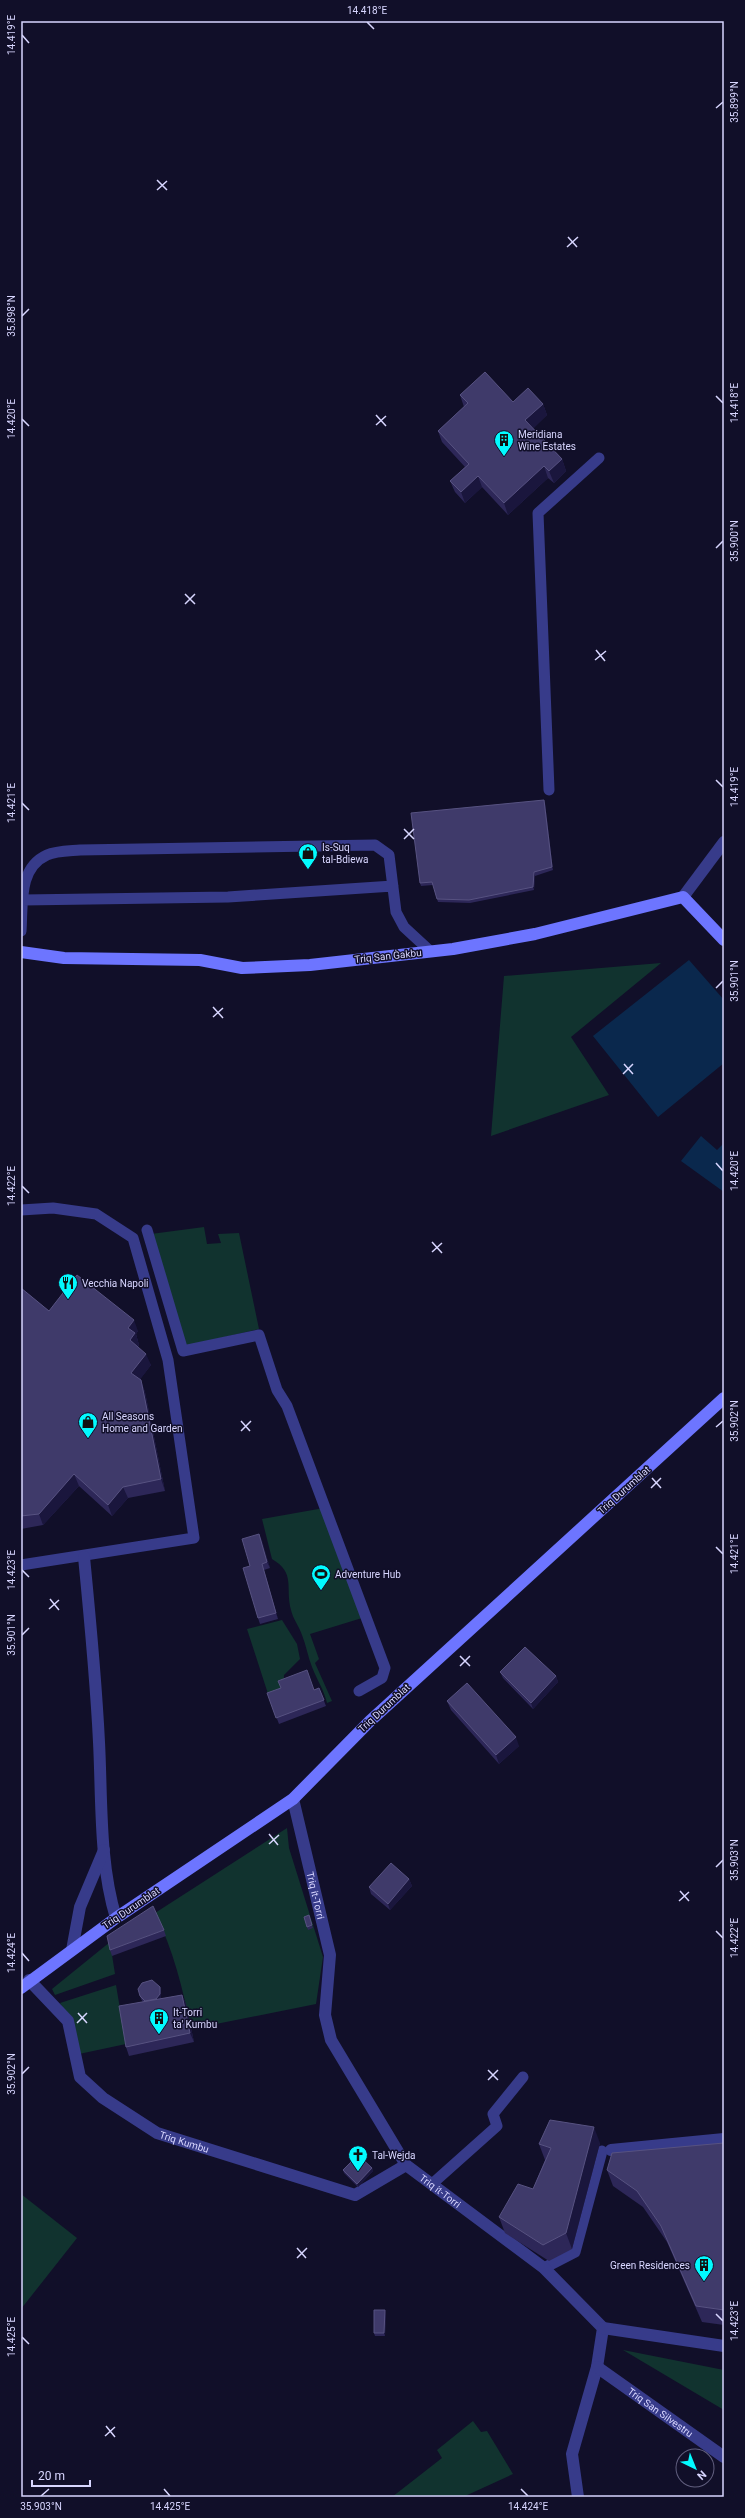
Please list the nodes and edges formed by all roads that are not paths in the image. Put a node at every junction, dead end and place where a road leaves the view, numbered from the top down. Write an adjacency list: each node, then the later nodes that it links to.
1 (599, 458): 2 (lane)
2 (549, 790)
3 (724, 842): 5 (street)
4 (393, 886): 6 (lane); 6 (lane); 9 (lane)
5 (683, 897): 8 (street); 9 (street, Triq San Ġakbu)
6 (23, 900): 7 (lane)
7 (21, 931)
8 (724, 940)
9 (430, 951): 10 (street, Triq San Ġakbu)
10 (21, 952)
11 (21, 1210): 14 (lane)
12 (147, 1230): 16 (lane)
13 (724, 1398): 17 (street, Triq Durumblat)
14 (84, 1557): 15 (lane); 18 (street)
15 (21, 1565)
16 (359, 1691)
17 (293, 1799): 19 (street, Triq Durumblat); 27 (street, Triq it-Torri)
18 (104, 1850): 19 (street); 20 (street)
19 (116, 1918): 20 (street, Triq Durumblat)
20 (72, 1950): 21 (street, Triq Durumblat)
21 (25, 1984): 27 (street, Triq Kumbu)
22 (523, 2077): 28 (lane)
23 (724, 2139): 24 (street)
24 (635, 2148): 25 (street); 26 (lane)
25 (606, 2151): 29 (lane)
26 (637, 2161)
27 (406, 2165): 28 (street, Triq it-Torri)
28 (432, 2184): 29 (street, Triq it-Torri)
29 (544, 2268): 30 (street, Triq it-Torri)
30 (603, 2328): 31 (street); 32 (street)
31 (724, 2346)
32 (597, 2367): 33 (street, Triq San Silvestru); 34 (street)
33 (724, 2457)
34 (578, 2497)

